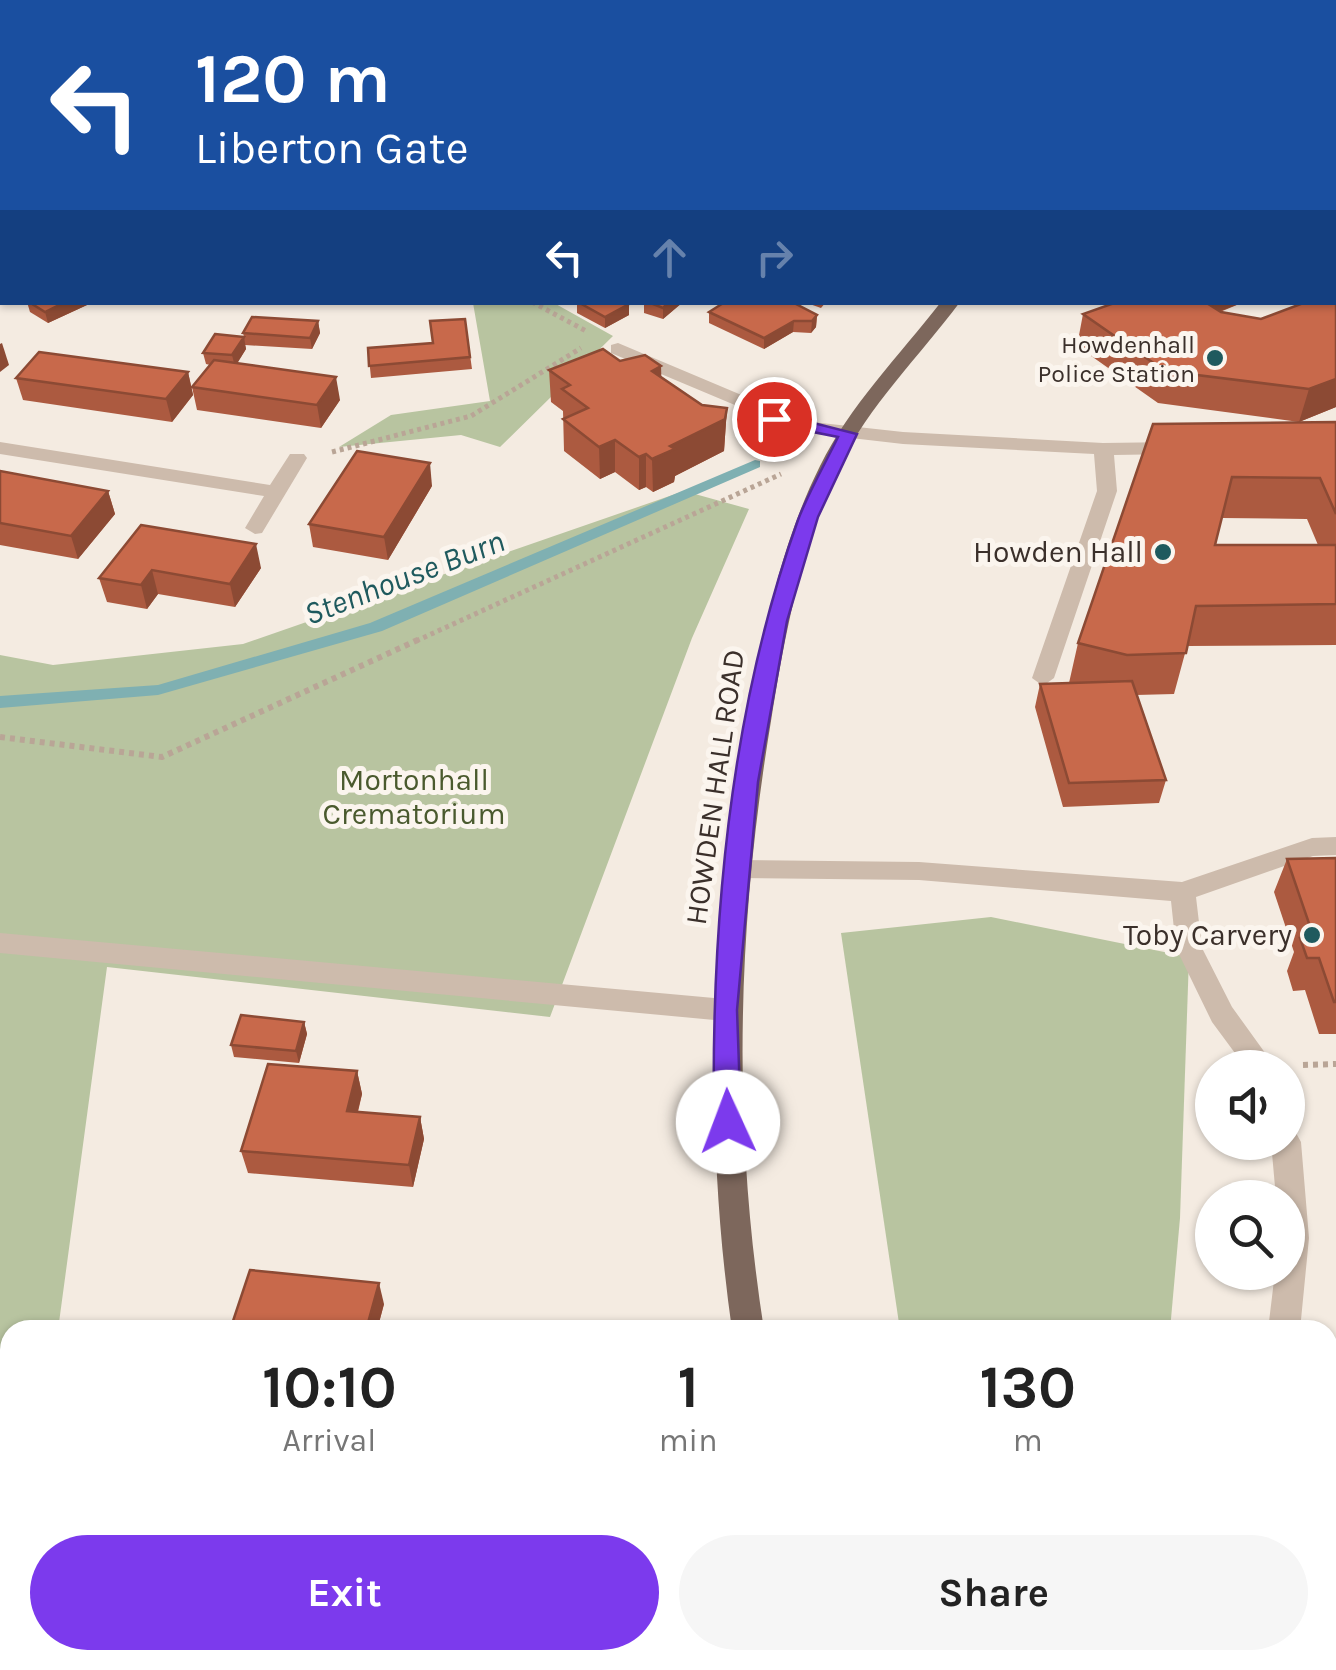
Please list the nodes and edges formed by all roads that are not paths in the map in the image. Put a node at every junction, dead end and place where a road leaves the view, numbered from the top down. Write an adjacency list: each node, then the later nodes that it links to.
1 (949, 305): 3 (main road, HOWDEN HALL ROAD)
2 (618, 348): 3 (street)
3 (848, 434): 6 (street); 12 (main road, HOWDEN HALL ROAD)
4 (0, 448): 8 (street)
5 (1200, 448): 6 (street)
6 (1104, 449): 10 (street)
7 (297, 458): 8 (street)
8 (274, 492): 9 (street)
9 (255, 528)
10 (1044, 678)
11 (1336, 846): 13 (street)
12 (736, 869): 13 (street); 15 (main road, HOWDEN HALL ROAD)
13 (1182, 892): 16 (street)
14 (0, 943): 15 (street)
15 (725, 1010): 18 (main road, HOWDEN HALL ROAD)
16 (1249, 1050)
17 (1288, 1160): 19 (street)
18 (747, 1320)
19 (1285, 1320)

